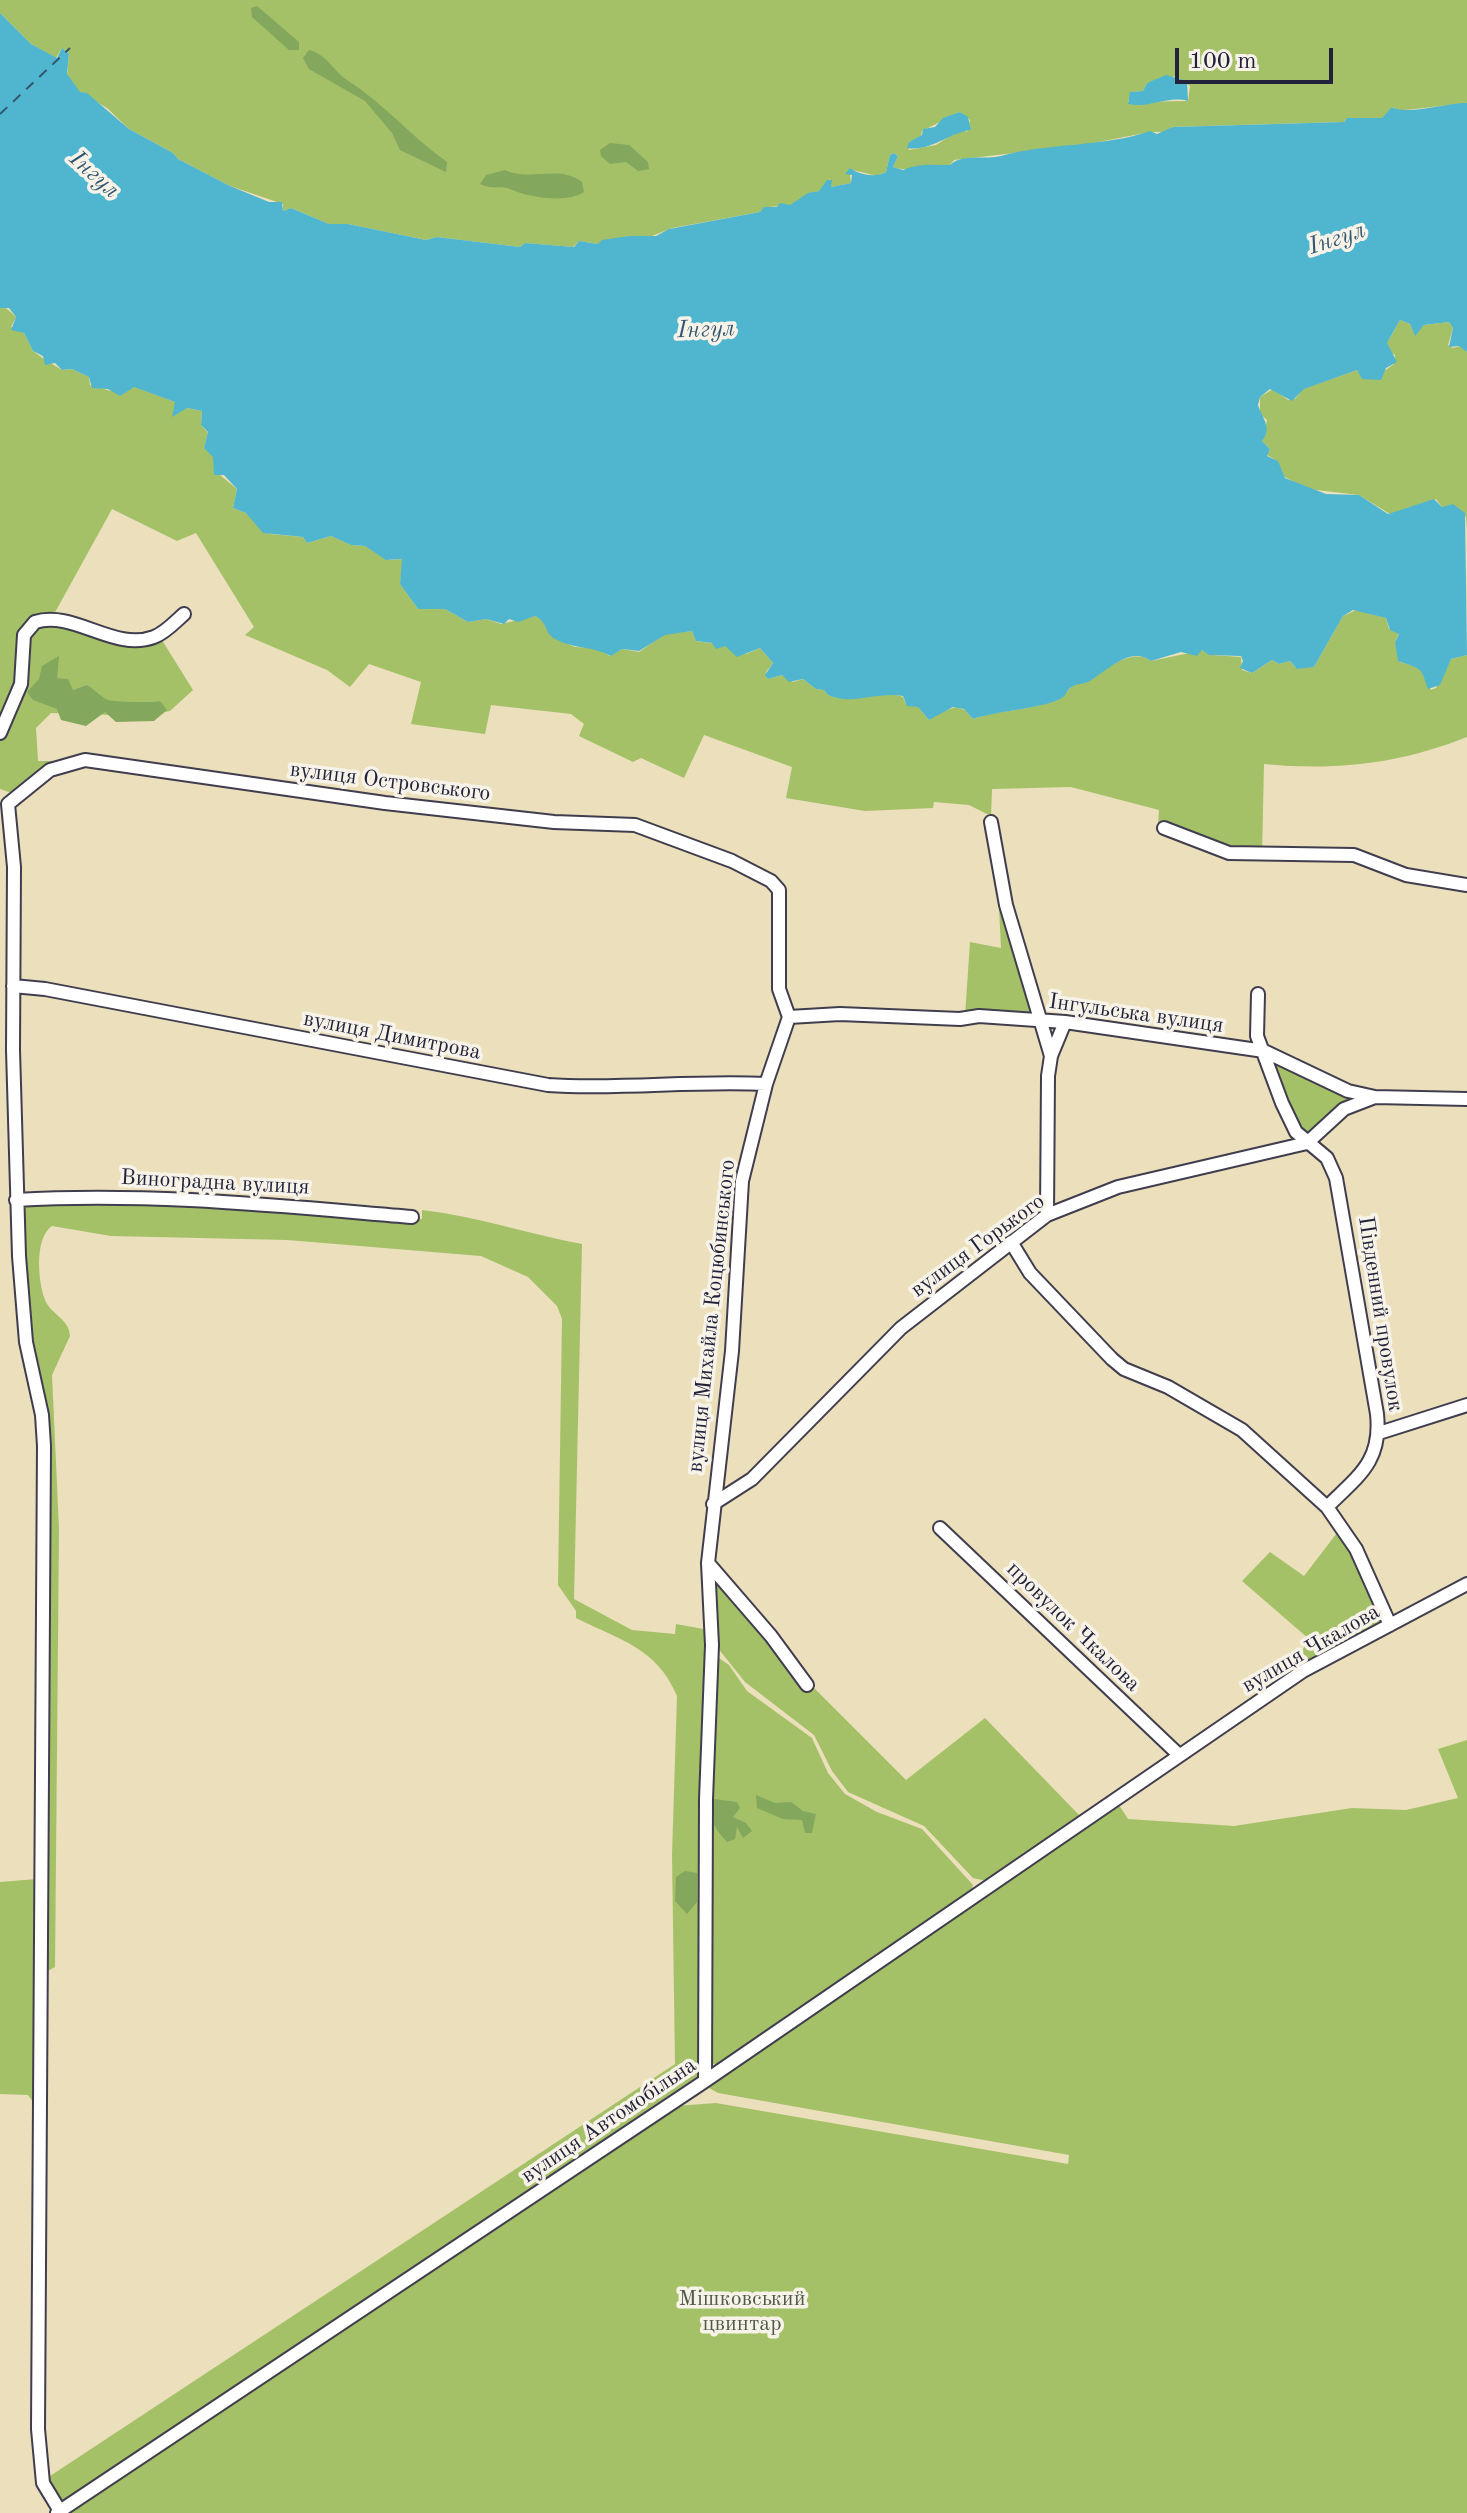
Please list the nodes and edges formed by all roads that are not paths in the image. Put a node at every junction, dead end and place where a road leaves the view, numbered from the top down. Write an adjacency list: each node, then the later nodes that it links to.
1 (184, 614): 2 (street)
2 (0, 733)
3 (4, 800): 7 (street); 9 (street, вулиця Островського)
4 (991, 822): 10 (street)
5 (1164, 828): 6 (street)
6 (1467, 885)
7 (13, 986): 14 (street, вулиця Димитрова); 20 (street)
8 (1258, 994): 12 (street)
9 (789, 1017): 10 (street, Інгульська вулиця); 14 (street, вулиця Михайла Коцюбинського)
10 (1038, 1020): 11 (street, Інгульська вулиця); 13 (street)
11 (1065, 1022): 12 (street, Інгульська вулиця); 13 (street)
12 (1264, 1051): 15 (street, Інгульська вулиця); 18 (street)
13 (1051, 1056): 21 (street)
14 (766, 1084): 26 (street, вулиця Михайла Коцюбинського)
15 (1375, 1097): 16 (street, Інгульська вулиця); 17 (street)
16 (1467, 1099)
17 (1328, 1123): 18 (street); 19 (street, Південний провулок)
18 (1307, 1143): 19 (street); 21 (street, вулиця Горького)
19 (1327, 1158): 25 (street, Південний провулок)
20 (16, 1200): 22 (street, Виноградна вулиця); 37 (street)
21 (1047, 1215): 23 (street, вулиця Горького)
22 (412, 1217)
23 (1011, 1242): 27 (street, вулиця Горького); 29 (street)
24 (1467, 1405): 25 (street)
25 (1379, 1433): 29 (street, Південний провулок)
26 (717, 1471): 27 (street); 28 (street, вулиця Михайла Коцюбинського)
27 (745, 1484): 28 (street, вулиця Горького)
28 (713, 1504): 31 (street, вулиця Михайла Коцюбинського)
29 (1327, 1507): 33 (street)
30 (940, 1528): 35 (street, провулок Чкалова)
31 (708, 1563): 34 (street); 36 (street, вулиця Михайла Коцюбинського)
32 (1467, 1584): 33 (street, вулиця Чкалова)
33 (1390, 1625): 35 (street, вулиця Чкалова)
34 (807, 1685)
35 (1178, 1754): 36 (street, вулиця Автомобільна)
36 (705, 2081): 37 (street, вулиця Автомобільна)
37 (58, 2512)

